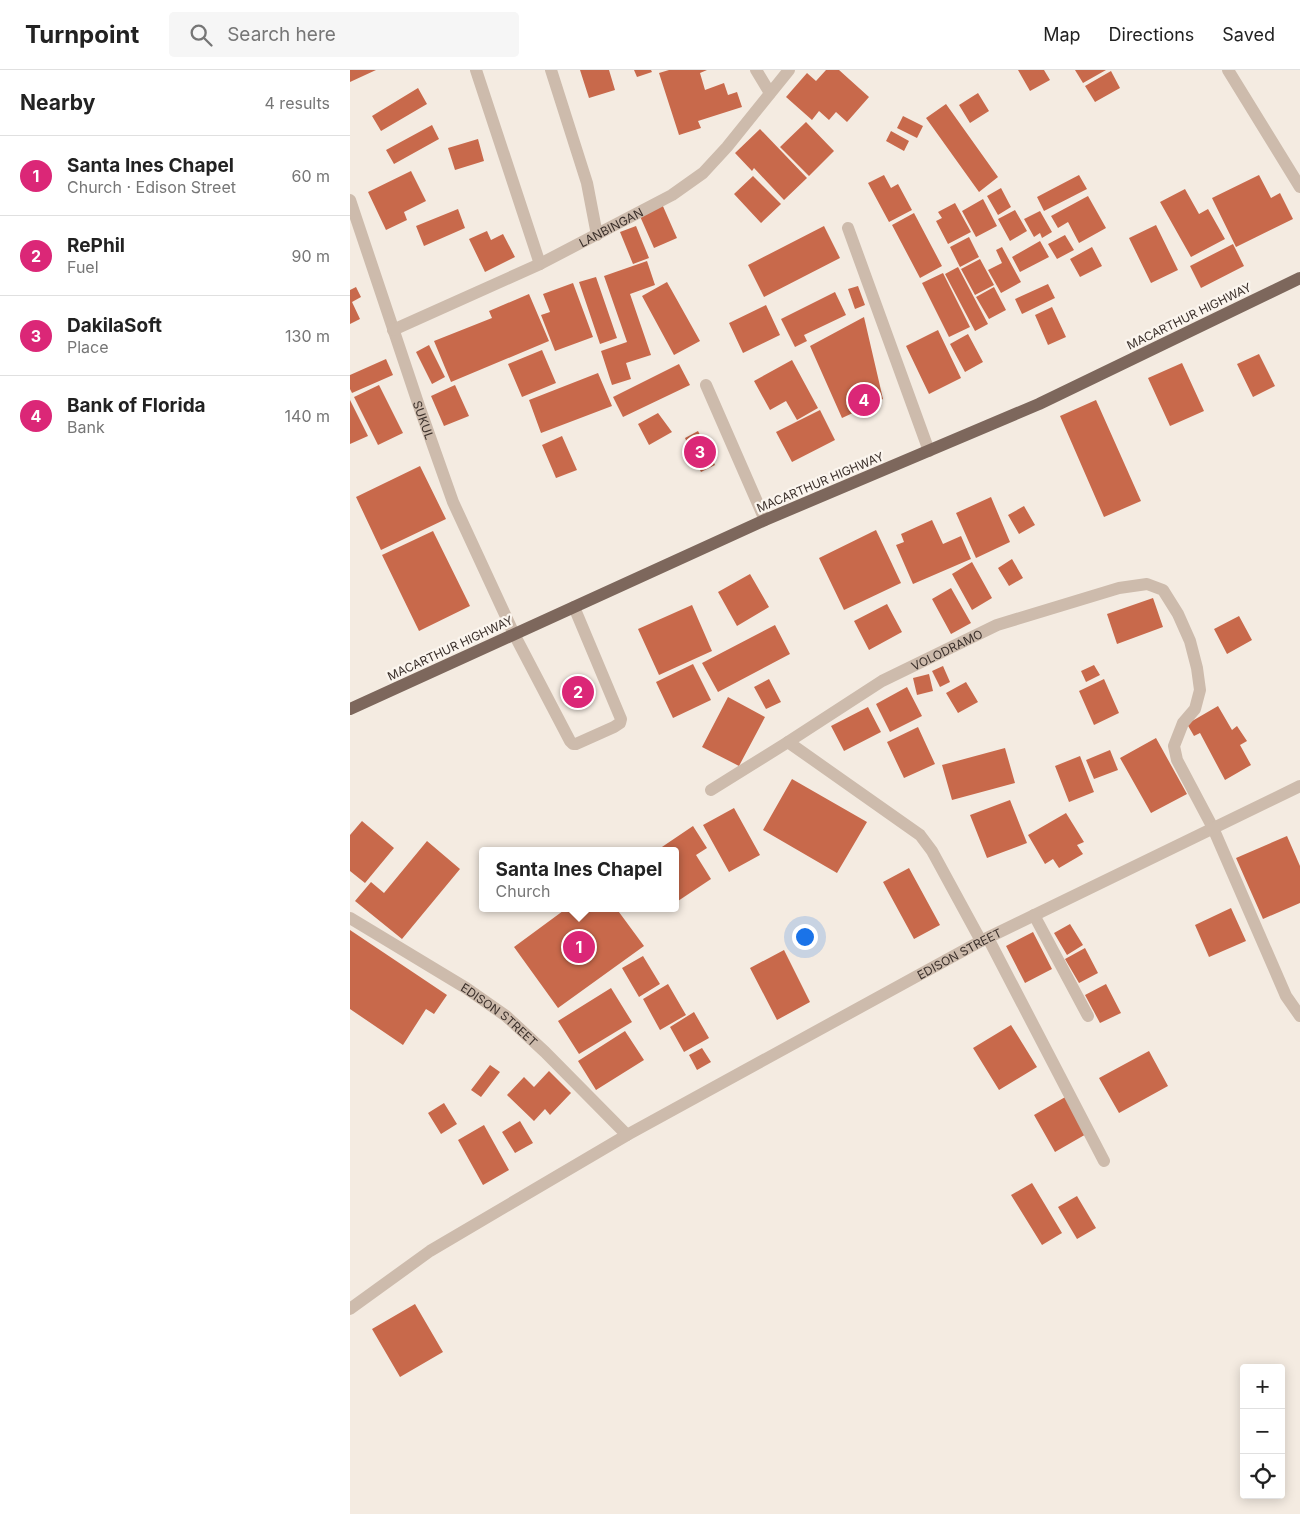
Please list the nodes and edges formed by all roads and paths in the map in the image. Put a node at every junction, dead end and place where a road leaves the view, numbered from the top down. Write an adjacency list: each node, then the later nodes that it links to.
1 (476, 70): 11 (street)
2 (551, 70): 10 (street)
3 (756, 70): 6 (street)
4 (789, 70): 6 (street, LANBINGAN)
5 (1228, 70): 7 (street)
6 (770, 93): 10 (street, LANBINGAN)
7 (1300, 188)
8 (350, 200): 13 (street, SUKUL)
9 (848, 228): 15 (street)
10 (597, 235): 11 (street, LANBINGAN)
11 (540, 264): 13 (street, LANBINGAN)
12 (1300, 278): 15 (main road, MACARTHUR HIGHWAY)
13 (394, 330): 18 (street, SUKUL)
14 (706, 385): 16 (street)
15 (929, 451): 16 (main road, MACARTHUR HIGHWAY)
16 (765, 520): 17 (main road, MACARTHUR HIGHWAY)
17 (574, 606): 18 (main road, MACARTHUR HIGHWAY); 18 (street, SUKUL)
18 (514, 634): 19 (main road, MACARTHUR HIGHWAY)
19 (350, 709)
20 (788, 742): 22 (street, VOLODRAMO); 23 (street, VOLODRAMO); 26 (street)
21 (1300, 786): 23 (street, EDISON STREET)
22 (711, 790)
23 (1213, 828): 24 (street, EDISON STREET); 28 (street)
24 (1034, 915): 26 (street, EDISON STREET); 27 (street)
25 (350, 918): 29 (street, EDISON STREET)
26 (985, 940): 29 (street, EDISON STREET); 30 (street)
27 (1088, 1016)
28 (1300, 1016)
29 (627, 1135): 31 (street, EDISON STREET)
30 (1104, 1160)
31 (350, 1309)

